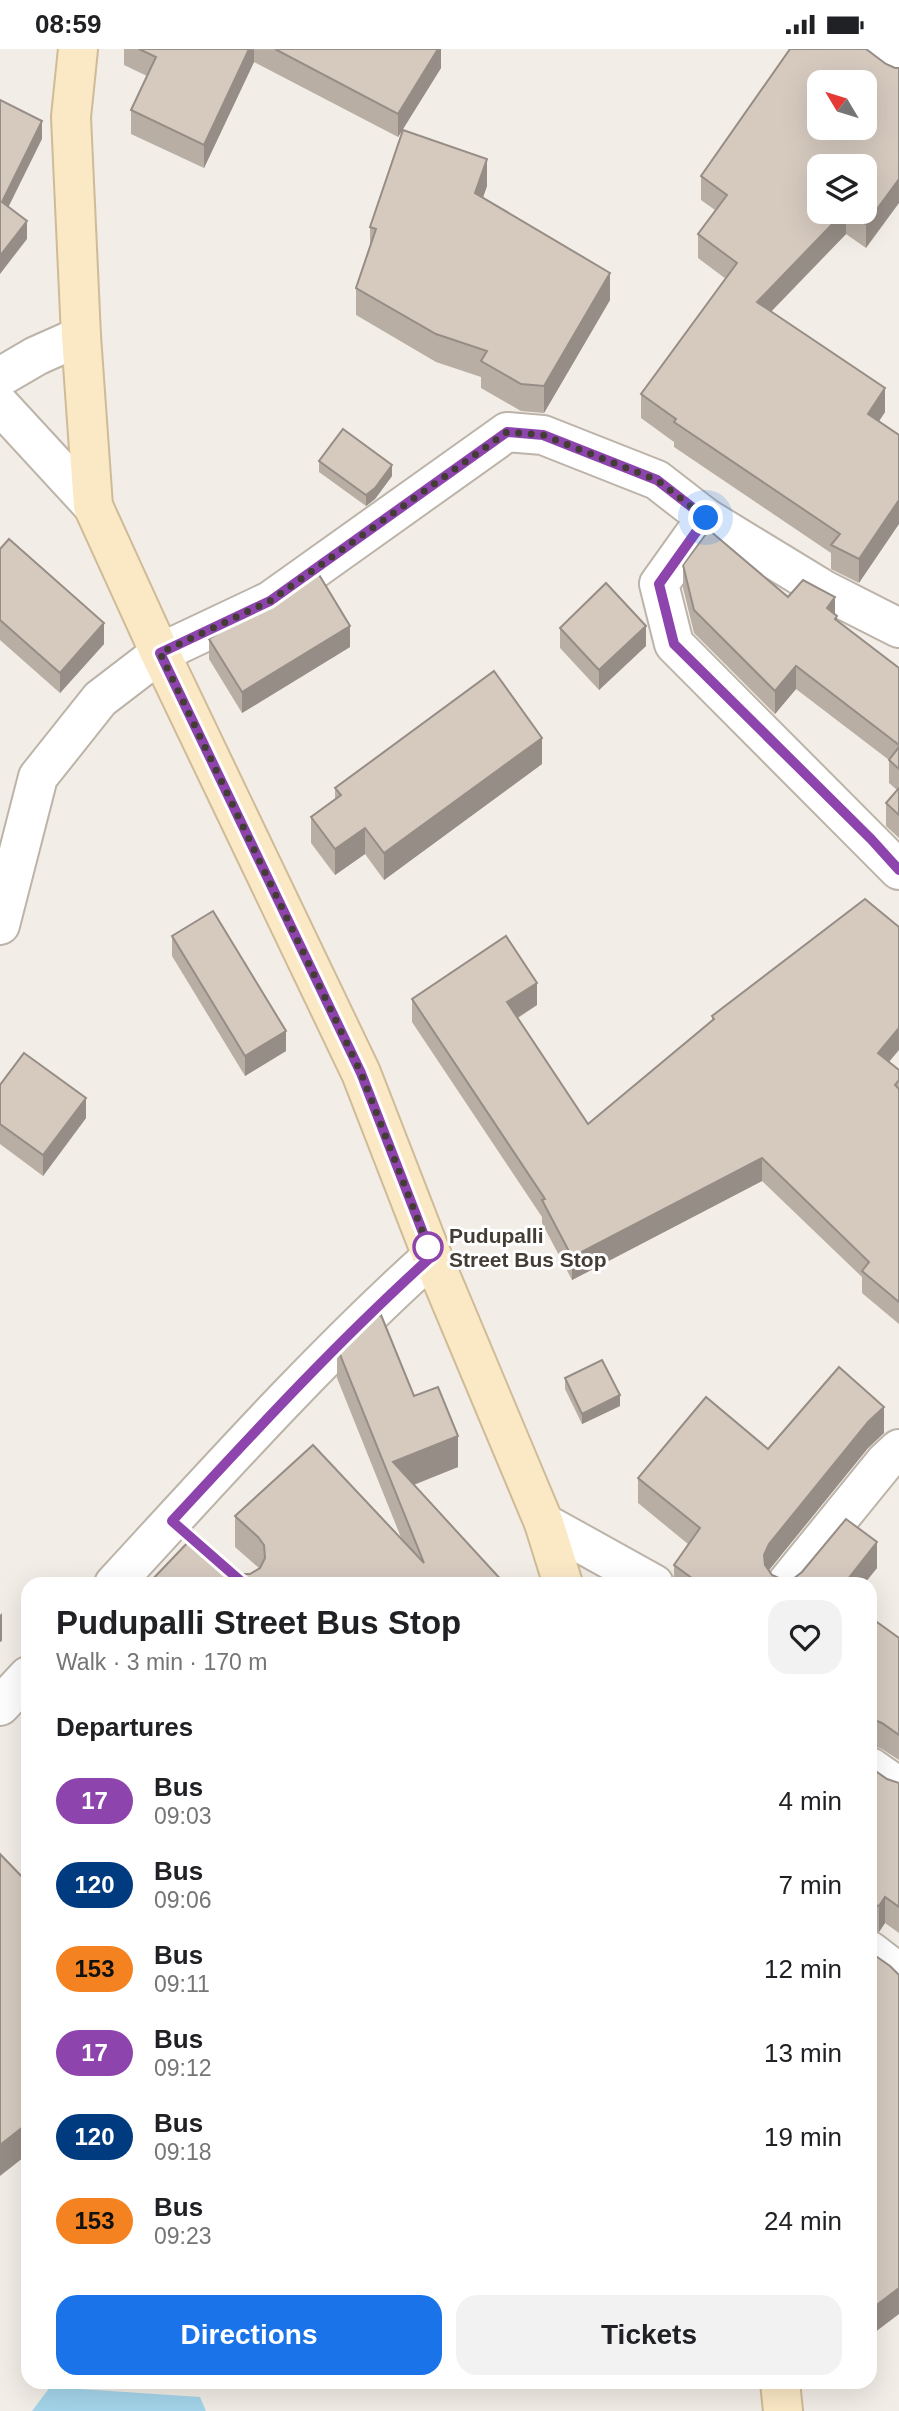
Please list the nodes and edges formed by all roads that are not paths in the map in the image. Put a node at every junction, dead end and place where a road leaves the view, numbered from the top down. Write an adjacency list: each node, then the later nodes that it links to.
1 (78, 49): 4 (street)
2 (872, 49): 3 (street)
3 (899, 71)
4 (81, 336): 5 (street); 7 (street)
5 (0, 377)
6 (0, 405): 7 (street)
7 (93, 506): 10 (street)
8 (706, 518): 9 (street); 10 (street); 11 (street)
9 (899, 628)
10 (160, 653): 12 (street); 13 (street)
11 (899, 870)
12 (0, 925)
13 (432, 1256): 15 (street); 16 (street)
14 (899, 1449): 19 (street)
15 (544, 1523): 17 (street); 18 (street)
16 (123, 1577)
17 (561, 1577)
18 (641, 1577)
19 (792, 1577)
20 (21, 1684): 21 (street)
21 (0, 1706)
22 (877, 1772): 23 (street)
23 (899, 1787)
24 (877, 1956): 25 (street)
25 (899, 1973)
26 (781, 2389): 27 (street)
27 (783, 2411)

